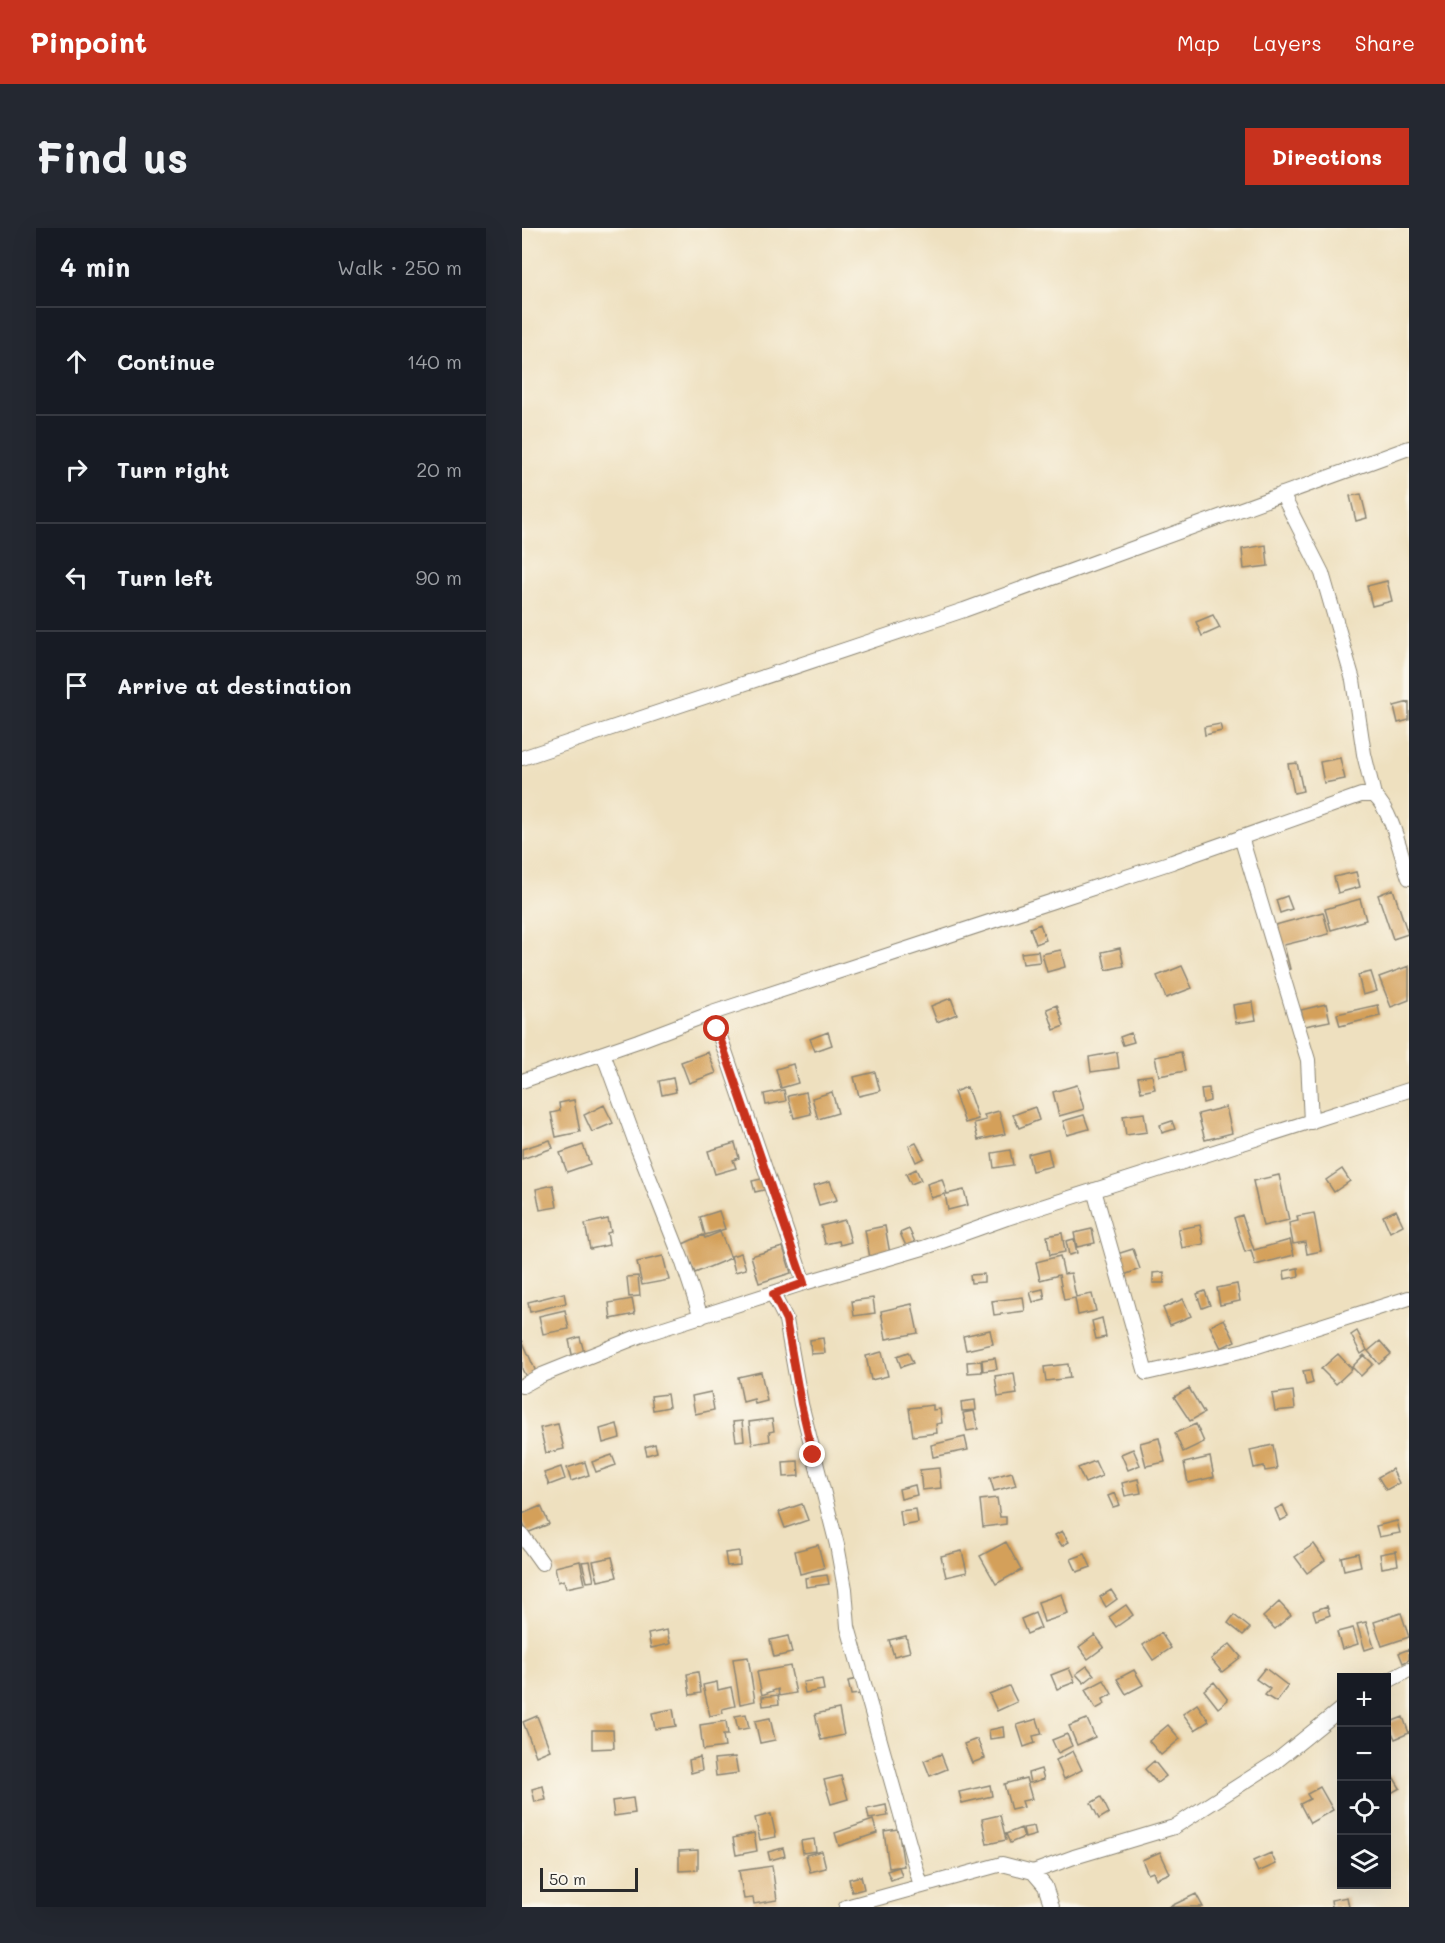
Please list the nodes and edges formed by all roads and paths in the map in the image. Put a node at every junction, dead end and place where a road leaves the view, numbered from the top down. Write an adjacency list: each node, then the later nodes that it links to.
1 (1409, 448): 2 (street)
2 (1282, 494): 3 (street); 4 (street)
3 (522, 758)
4 (1374, 795): 5 (street); 6 (street)
5 (1241, 837): 7 (street); 11 (street)
6 (1409, 878)
7 (712, 1013): 8 (street); 13 (street)
8 (603, 1053): 9 (street); 16 (street)
9 (522, 1081)
10 (1409, 1090): 11 (street)
11 (1311, 1122): 12 (street)
12 (1094, 1190): 13 (street); 15 (street)
13 (804, 1283): 14 (street)
14 (773, 1294): 16 (street); 24 (street)
15 (1409, 1298)
16 (701, 1317): 17 (street)
17 (522, 1386)
18 (522, 1535): 19 (street)
19 (542, 1563)
20 (1409, 1670): 21 (street)
21 (1391, 1679)
22 (1337, 1711): 23 (street)
23 (1033, 1872): 24 (street); 26 (street)
24 (921, 1886): 25 (street)
25 (846, 1907)
26 (1053, 1907)

